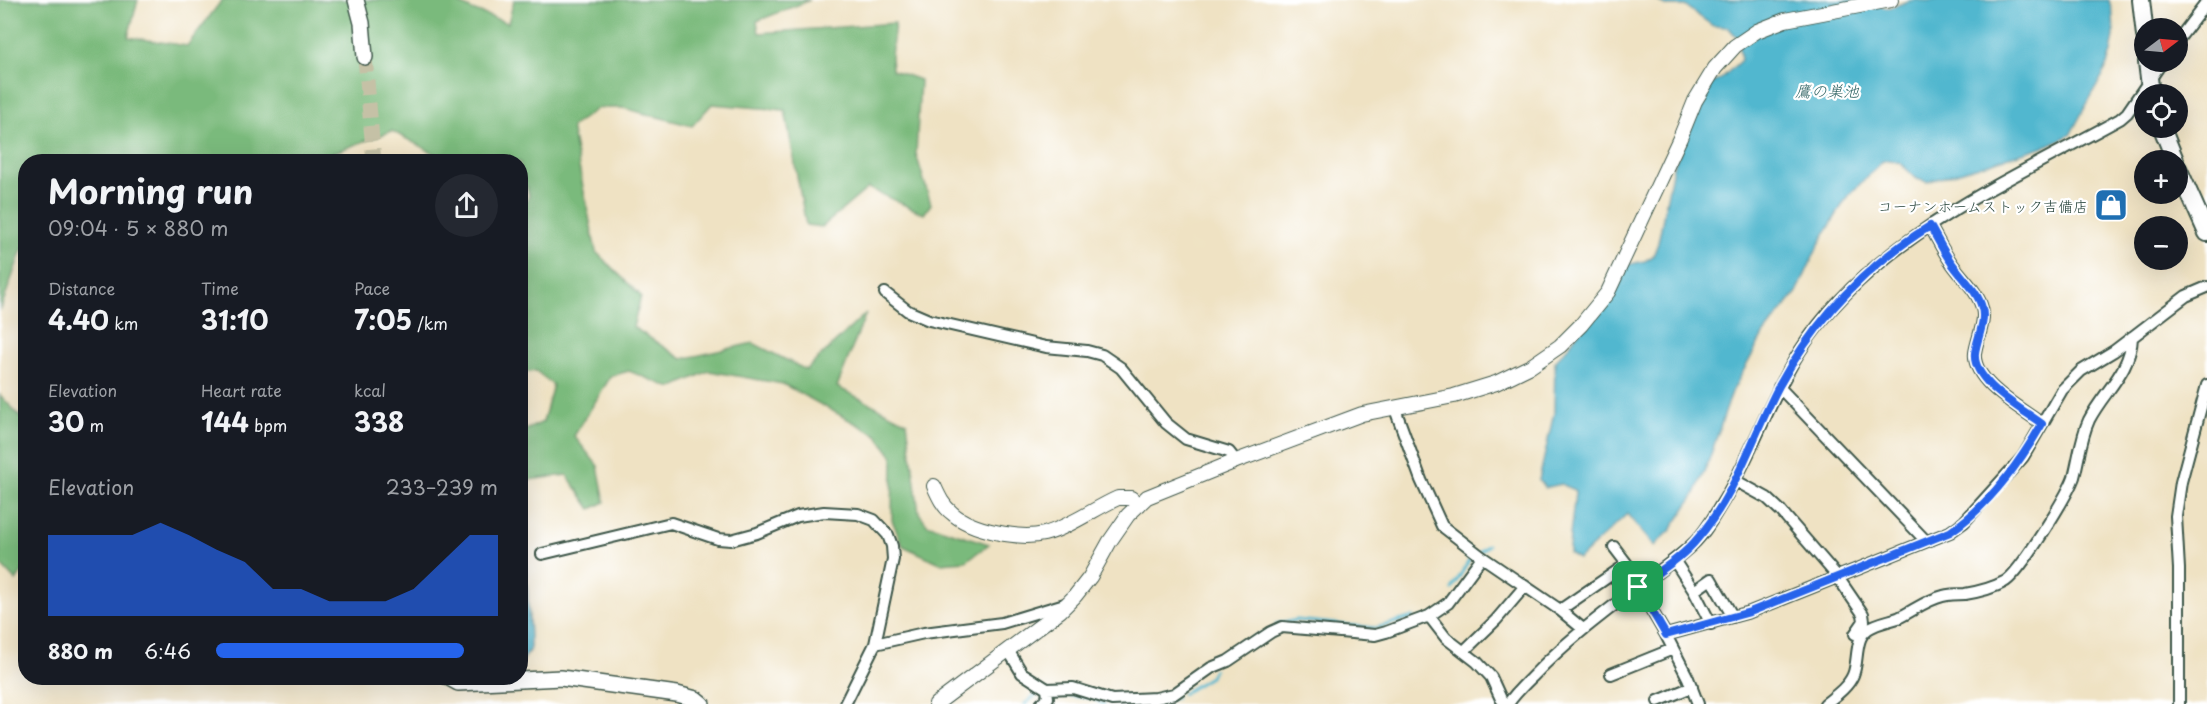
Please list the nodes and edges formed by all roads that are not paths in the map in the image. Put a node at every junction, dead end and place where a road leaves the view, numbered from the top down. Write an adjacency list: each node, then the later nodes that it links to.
1 (356, 0): 7 (main road)
2 (2141, 0): 5 (main road)
3 (1889, 1): 17 (street)
4 (2207, 2): 6 (street)
5 (2143, 18)
6 (2188, 27)
7 (365, 57)
8 (2149, 78): 10 (street)
9 (2188, 190): 11 (main road)
10 (1930, 226): 16 (street); 18 (street)
11 (2207, 233)
12 (2207, 287): 14 (street)
13 (885, 293): 19 (street)
14 (2132, 337): 18 (street); 43 (street)
15 (2207, 385): 56 (street)
16 (1779, 387): 20 (street); 23 (street)
17 (1395, 409): 19 (street); 26 (street)
18 (2042, 424): 23 (street)
19 (1236, 460): 22 (street)
20 (1736, 481): 27 (street); 28 (street)
21 (934, 486): 22 (street)
22 (1139, 505): 32 (street)
23 (1926, 541): 28 (street)
24 (1614, 547): 33 (street)
25 (542, 554): 39 (street)
26 (1482, 557): 29 (street); 34 (street)
27 (1674, 560): 30 (street); 31 (street)
28 (1837, 576): 35 (street); 43 (street)
29 (1524, 586): 33 (street); 42 (street)
30 (1638, 587): 37 (street); 38 (street)
31 (1694, 591): 35 (street); 36 (street)
32 (1069, 603): 39 (street); 41 (street)
33 (1560, 610): 37 (street)
34 (1429, 615): 42 (street); 47 (street)
35 (1733, 617): 36 (street)
36 (1711, 624): 38 (street)
37 (1583, 629): 53 (street)
38 (1666, 635): 40 (street)
39 (875, 644): 51 (street)
40 (1673, 649): 44 (street); 46 (street)
41 (1008, 650): 47 (street); 52 (street)
42 (1464, 651): 53 (street)
43 (1858, 653): 55 (street)
44 (1611, 674)
45 (528, 680): 50 (main road)
46 (1692, 687): 48 (street); 54 (street)
47 (1047, 689): 49 (street)
48 (1658, 701)
49 (1044, 703)
50 (702, 704)
51 (845, 704)
52 (936, 704)
53 (1507, 704)
54 (1698, 704)
55 (1825, 704)
56 (2178, 704)

